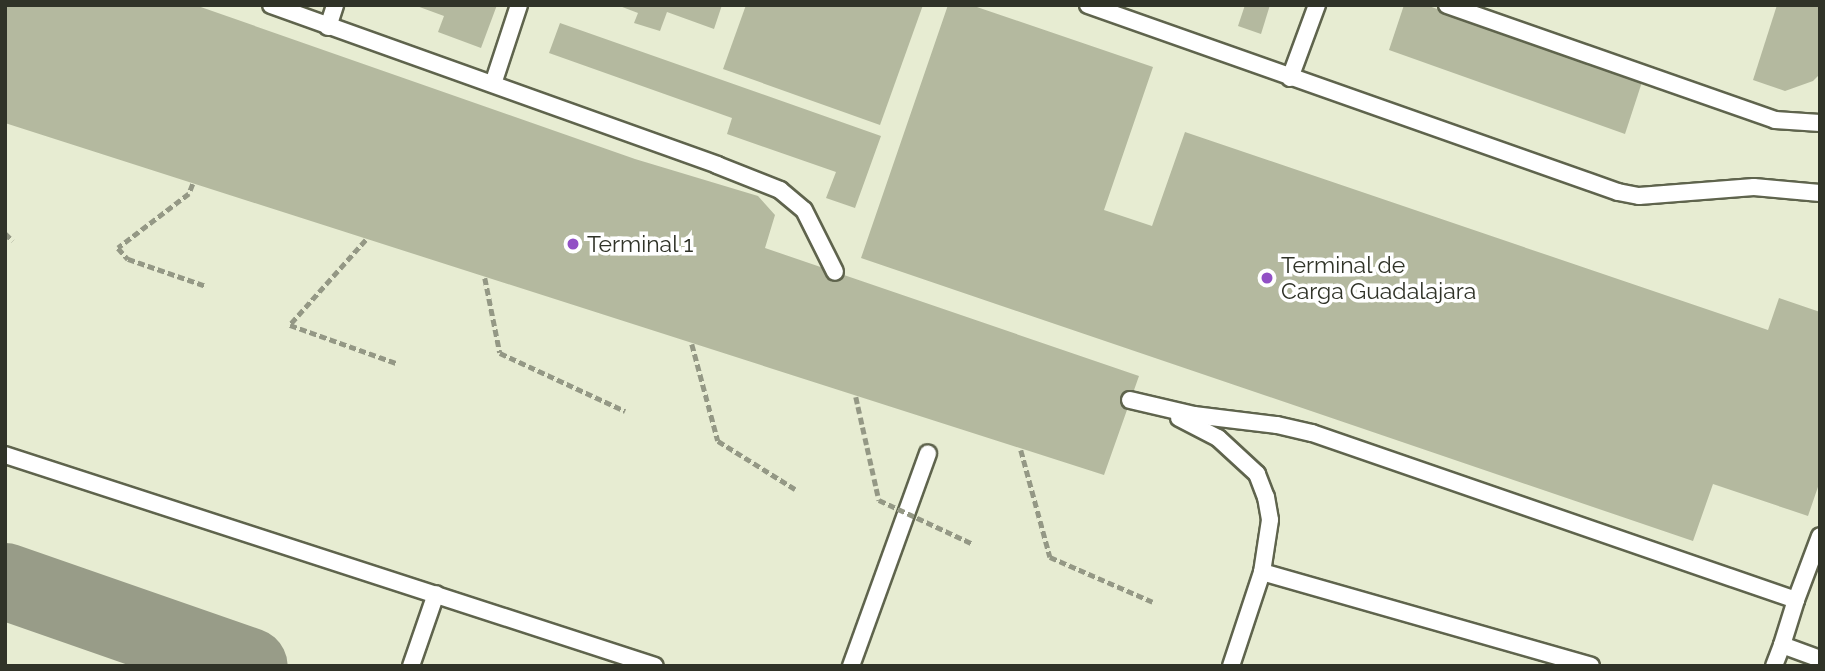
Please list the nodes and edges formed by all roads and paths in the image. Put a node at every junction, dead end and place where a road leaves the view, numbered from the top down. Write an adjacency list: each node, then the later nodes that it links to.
1 (271, 5): 7 (lane)
2 (335, 5): 7 (lane)
3 (519, 5): 9 (lane)
4 (1088, 5): 8 (lane)
5 (1317, 5): 8 (lane)
6 (1447, 5): 10 (lane)
7 (328, 27): 9 (lane)
8 (1290, 78): 12 (lane)
9 (493, 84): 16 (lane)
10 (1820, 123)
11 (192, 184): 18 (path)
12 (1820, 193)
13 (5, 233): 15 (path)
14 (366, 240): 20 (path)
15 (13, 241)
16 (835, 272)
17 (485, 278): 22 (path)
18 (206, 286)
19 (692, 344): 26 (path)
20 (396, 363)
21 (856, 397): 28 (path, bridge)
22 (625, 411)
23 (1021, 450): 32 (path)
24 (928, 453): 37 (lane)
25 (5, 455): 30 (lane)
26 (795, 489)
27 (1820, 536): 31 (lane)
28 (973, 544)
29 (1262, 572): 31 (lane); 38 (lane); 39 (lane)
30 (436, 594): 35 (lane); 36 (lane)
31 (1796, 600): 33 (lane)
32 (1153, 602)
33 (1782, 645): 34 (lane); 40 (lane)
34 (1820, 659)
35 (411, 666)
36 (655, 666)
37 (851, 666)
38 (1231, 666)
39 (1591, 666)
40 (1774, 666)

